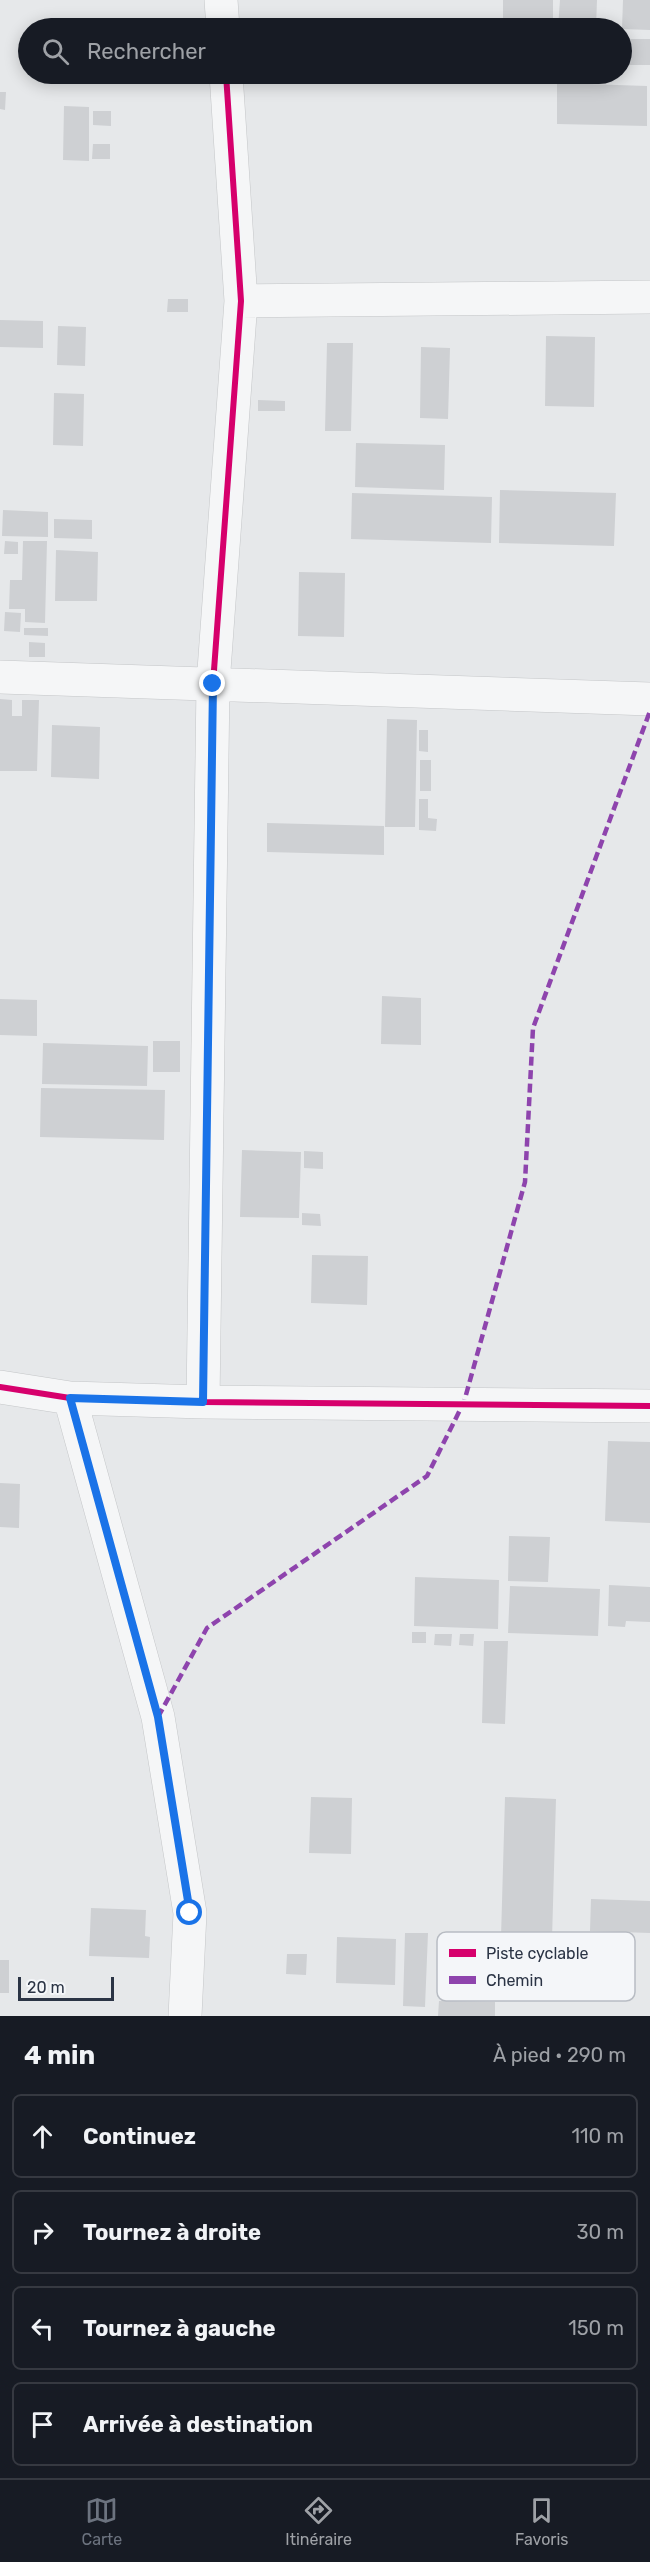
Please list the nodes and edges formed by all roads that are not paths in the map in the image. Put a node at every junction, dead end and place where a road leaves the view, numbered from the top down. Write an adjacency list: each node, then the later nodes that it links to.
1 (221, 0): 2 (street)
2 (222, 18)
3 (227, 84): 5 (street)
4 (650, 297): 5 (street)
5 (242, 301): 7 (street)
6 (0, 677): 7 (street)
7 (213, 684): 8 (street); 11 (street)
8 (650, 699)
9 (0, 1387): 10 (street)
10 (70, 1398): 11 (street); 13 (street)
11 (203, 1402): 12 (street)
12 (650, 1406)
13 (185, 2016)

